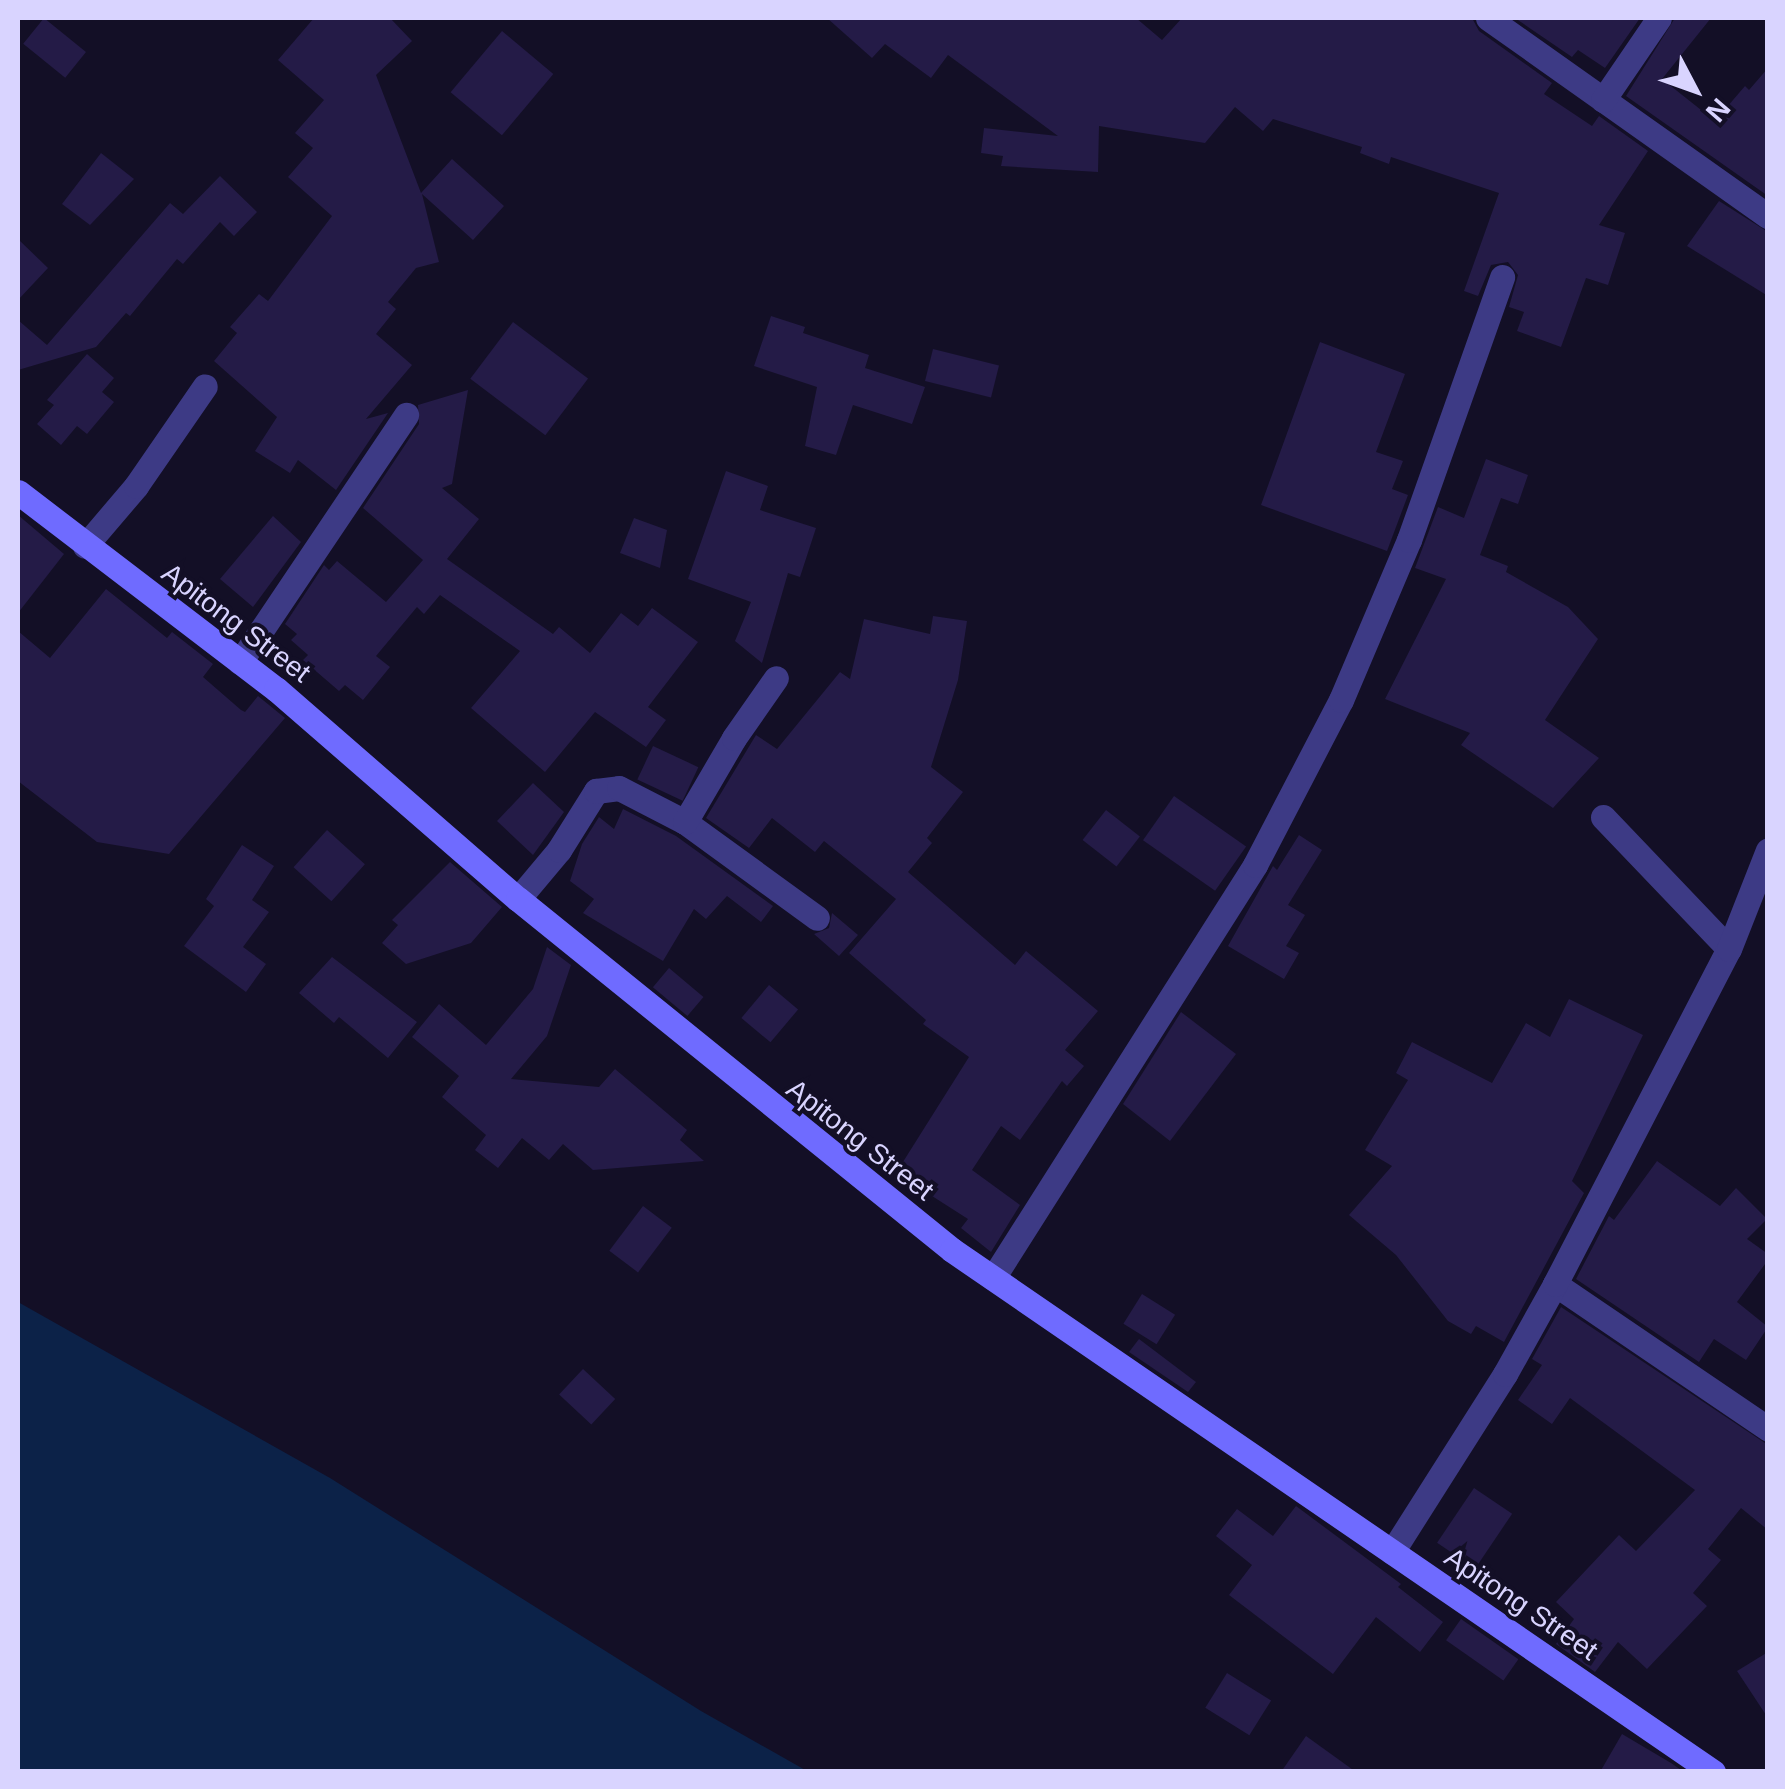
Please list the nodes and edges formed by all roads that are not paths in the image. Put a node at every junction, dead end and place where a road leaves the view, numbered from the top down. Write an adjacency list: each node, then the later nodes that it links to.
1 (1488, 18): 3 (street)
2 (1659, 18): 3 (street)
3 (1603, 100): 4 (street)
4 (1768, 216)
5 (1502, 277): 19 (street)
6 (205, 386): 9 (street)
7 (406, 415): 10 (street)
8 (18, 492): 9 (street, Apitong Street)
9 (85, 546): 10 (street, Apitong Street)
10 (240, 662): 16 (street, Apitong Street)
11 (776, 678): 13 (street)
12 (1603, 817): 18 (street)
13 (685, 822): 16 (street); 17 (street)
14 (1768, 850): 15 (street)
15 (1759, 898): 18 (street)
16 (518, 899): 19 (street, Apitong Street)
17 (817, 918)
18 (1729, 949): 20 (street)
19 (993, 1278): 22 (street, Apitong Street)
20 (1555, 1284): 21 (street); 22 (street)
21 (1768, 1429)
22 (1392, 1552): 23 (street, Apitong Street)
23 (1713, 1772)

